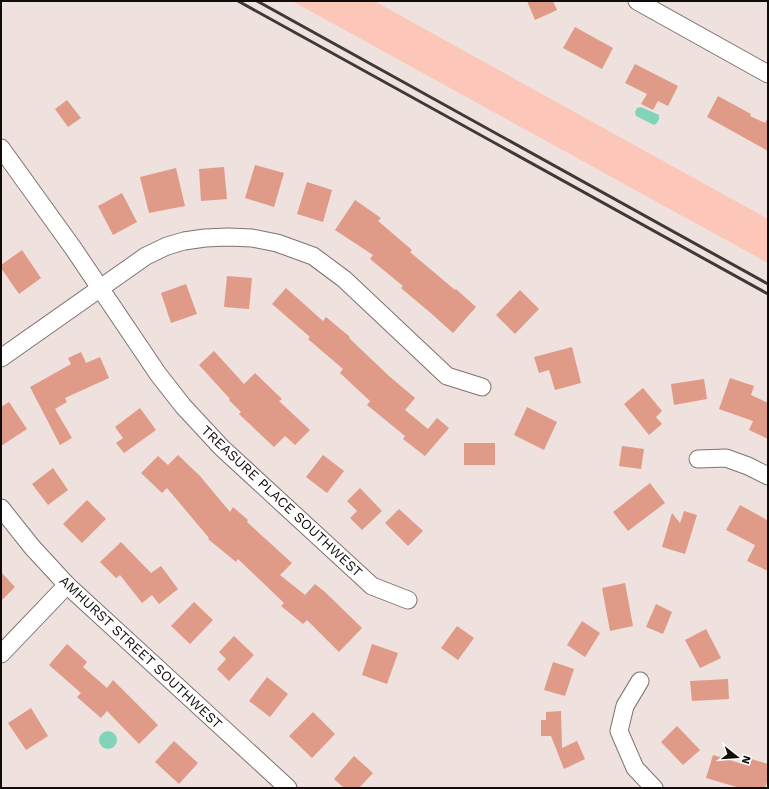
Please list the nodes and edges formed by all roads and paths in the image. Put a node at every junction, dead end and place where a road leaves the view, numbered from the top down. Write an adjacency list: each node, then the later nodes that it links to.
1 (637, 1): 2 (street)
2 (768, 74)
3 (1, 148): 4 (street, TREASURE PLACE SOUTHWEST)
4 (100, 288): 5 (street); 6 (street); 11 (street, TREASURE PLACE SOUTHWEST)
5 (1, 358)
6 (482, 387)
7 (698, 459): 8 (street)
8 (768, 476)
9 (1, 508): 10 (street, AMHURST STREET SOUTHWEST)
10 (67, 585): 12 (street); 14 (street, AMHURST STREET SOUTHWEST)
11 (408, 600)
12 (1, 654)
13 (640, 681): 15 (street)
14 (288, 788)
15 (654, 788)

